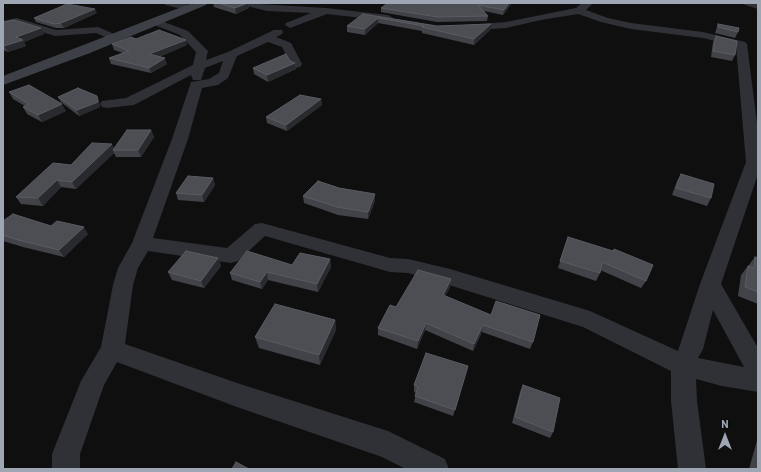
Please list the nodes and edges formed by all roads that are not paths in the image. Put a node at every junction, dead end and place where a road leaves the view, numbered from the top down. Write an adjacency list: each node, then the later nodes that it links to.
1 (169, 3): 5 (street)
2 (246, 3): 8 (street)
3 (340, 3): 9 (street)
4 (748, 3): 7 (street)
5 (196, 5): 11 (main road)
6 (584, 6): 12 (street); 12 (street); 15 (street)
7 (758, 6)
8 (267, 8): 9 (street); 14 (street)
9 (326, 11): 10 (street); 14 (street)
10 (396, 19)
11 (156, 22): 16 (main road); 20 (street)
12 (618, 23): 25 (street)
13 (3, 24): 16 (street)
14 (290, 26): 17 (street)
15 (457, 28)
16 (116, 38): 21 (main road)
17 (267, 38): 18 (street); 19 (street)
18 (232, 54): 20 (street); 22 (street)
19 (296, 64)
20 (200, 66): 22 (street); 23 (street)
21 (3, 81)
22 (196, 85): 23 (street); 26 (street)
23 (157, 88): 24 (street)
24 (107, 104)
25 (756, 163): 27 (street)
26 (142, 243): 28 (street); 29 (street)
27 (710, 284): 29 (street); 30 (street)
28 (112, 350): 32 (street); 33 (street)
29 (683, 365): 31 (street); 34 (street)
30 (758, 370)
31 (758, 381)
32 (66, 469)
33 (434, 469)
34 (692, 469)

